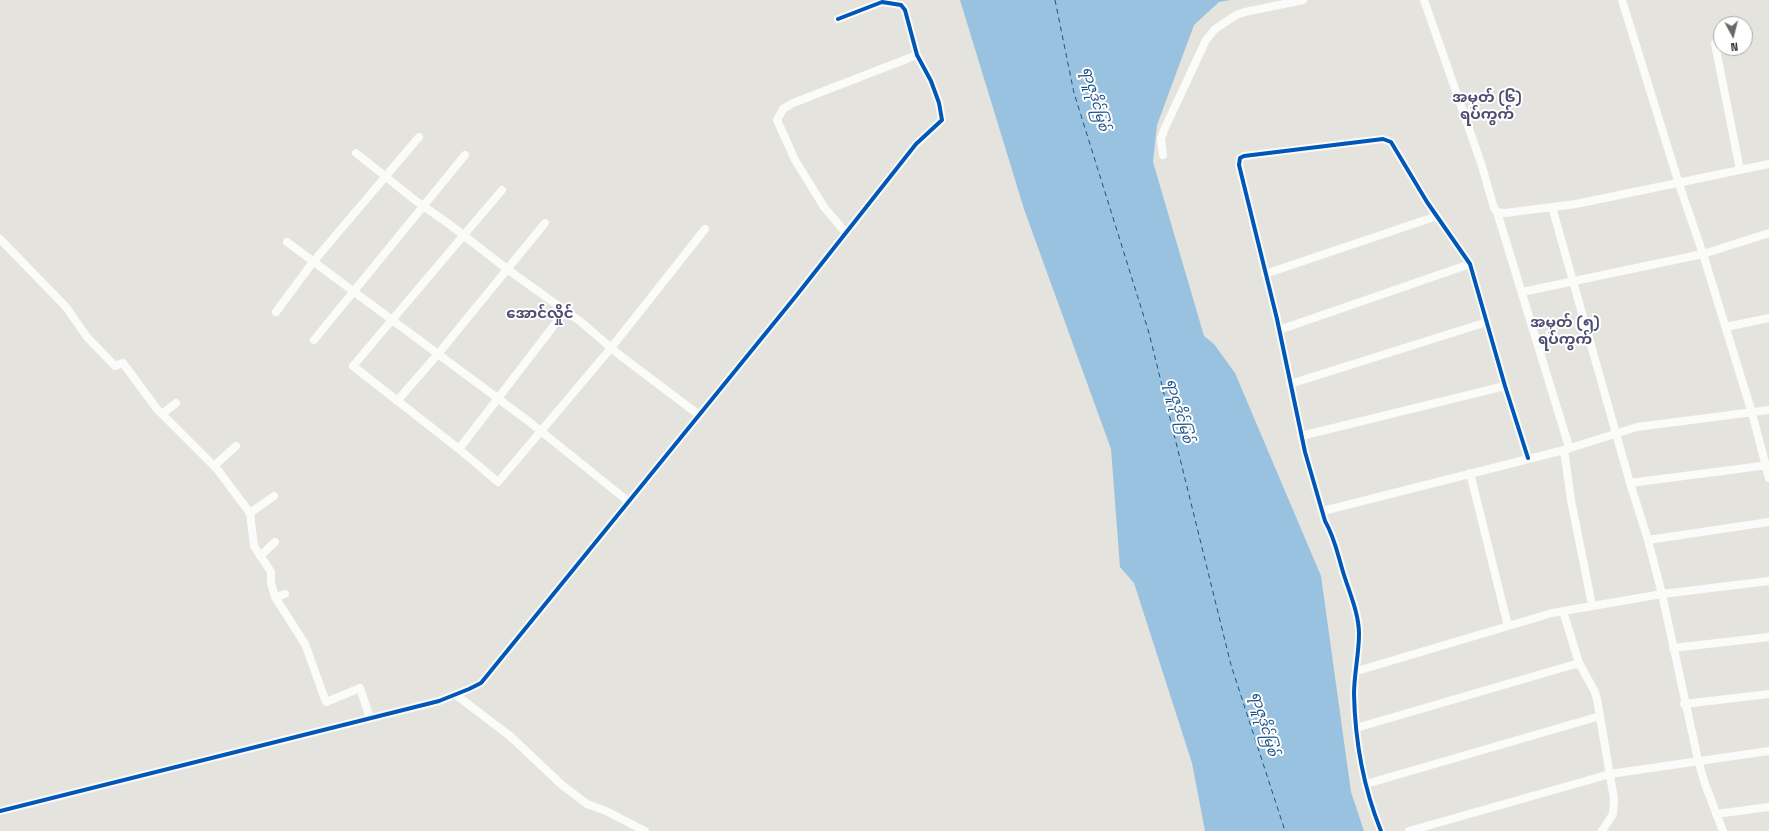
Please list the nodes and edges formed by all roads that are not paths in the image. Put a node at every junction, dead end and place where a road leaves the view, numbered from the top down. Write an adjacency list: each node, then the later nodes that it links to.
1 (1303, 0): 10 (street)
2 (1424, 0): 18 (street)
3 (1622, 0): 14 (street)
4 (838, 19): 5 (street)
5 (917, 55): 23 (street); 23 (street)
6 (1717, 56): 12 (street)
7 (419, 137): 13 (street)
8 (356, 153): 13 (street)
9 (465, 155): 16 (street)
10 (1163, 155)
11 (1769, 164): 12 (street)
12 (1740, 170): 14 (street)
13 (384, 176): 16 (street); 28 (street)
14 (1679, 184): 17 (street); 27 (street)
15 (502, 190): 24 (street)
16 (424, 206): 24 (street); 33 (street)
17 (1552, 207): 18 (street); 32 (street)
18 (1497, 212): 34 (street)
19 (1437, 216): 29 (street); 31 (street); 31 (street)
20 (545, 223): 30 (street)
21 (705, 229): 43 (street)
22 (1769, 232): 27 (street)
23 (846, 233): 53 (street)
24 (464, 235): 30 (street); 38 (street)
25 (0, 239): 52 (street)
26 (287, 242): 28 (street)
27 (1703, 254): 32 (street); 40 (street)
28 (313, 262): 33 (street); 36 (street)
29 (1470, 264): 39 (street); 41 (street)
30 (507, 269): 35 (street); 44 (street)
31 (1265, 274): 41 (street)
32 (1574, 280): 34 (street); 55 (street)
33 (354, 292): 38 (street); 42 (street)
34 (1522, 292): 59 (street)
35 (565, 311): 43 (street); 47 (street)
36 (276, 312)
37 (1769, 318): 40 (street)
38 (392, 320): 44 (street); 48 (street)
39 (1487, 322): 45 (street); 46 (street)
40 (1726, 327): 51 (street)
41 (1279, 330): 45 (street)
42 (314, 340)
43 (611, 348): 53 (street); 54 (street)
44 (438, 354): 47 (street); 48 (street)
45 (1290, 384): 56 (street)
46 (1504, 386): 56 (street); 60 (street)
47 (499, 399): 54 (street); 58 (street)
48 (397, 400): 58 (street)
49 (176, 403): 52 (street)
50 (1769, 410): 51 (street)
51 (1752, 413): 55 (street); 62 (street)
52 (162, 414): 61 (street)
53 (699, 415): 67 (street)
54 (540, 430): 58 (street); 67 (street)
55 (1616, 432): 59 (street); 65 (street)
56 (1301, 436): 68 (street)
57 (236, 446): 61 (street)
58 (459, 449)
59 (1567, 449): 60 (street); 78 (street)
60 (1528, 458): 63 (street)
61 (214, 466): 69 (street)
62 (1767, 466): 64 (street); 65 (street)
63 (1470, 473): 68 (street); 80 (street)
64 (1769, 478)
65 (1630, 483): 71 (street)
66 (274, 496): 69 (street)
67 (629, 502): 86 (street)
68 (1323, 511): 84 (street)
69 (250, 513): 73 (street)
70 (1769, 522): 71 (street)
71 (1648, 540): 76 (street)
72 (276, 542): 73 (street)
73 (260, 556): 77 (street)
74 (1769, 581): 76 (street)
75 (285, 594): 77 (street)
76 (1662, 594): 78 (street); 82 (street)
77 (275, 597): 89 (street)
78 (1592, 605): 79 (street)
79 (1562, 611): 80 (street); 83 (street)
80 (1508, 626): 84 (street)
81 (1769, 637): 82 (street)
82 (1673, 648): 87 (street)
83 (1579, 663): 88 (street); 90 (street)
84 (1356, 670): 90 (street)
85 (1769, 694): 87 (street)
86 (456, 695): 89 (street); 98 (street)
87 (1684, 704): 92 (street)
88 (1600, 716): 93 (street); 94 (street)
89 (370, 718): 96 (street)
90 (1356, 728): 94 (street)
91 (1769, 751): 92 (street)
92 (1698, 760): 93 (street); 97 (street)
93 (1610, 774): 100 (street); 101 (street)
94 (1366, 784): 99 (street)
95 (1769, 808): 97 (street)
96 (0, 811)
97 (1716, 814): 102 (street)
98 (645, 831)
99 (1381, 831)
100 (1409, 831)
101 (1602, 831)
102 (1723, 831)

